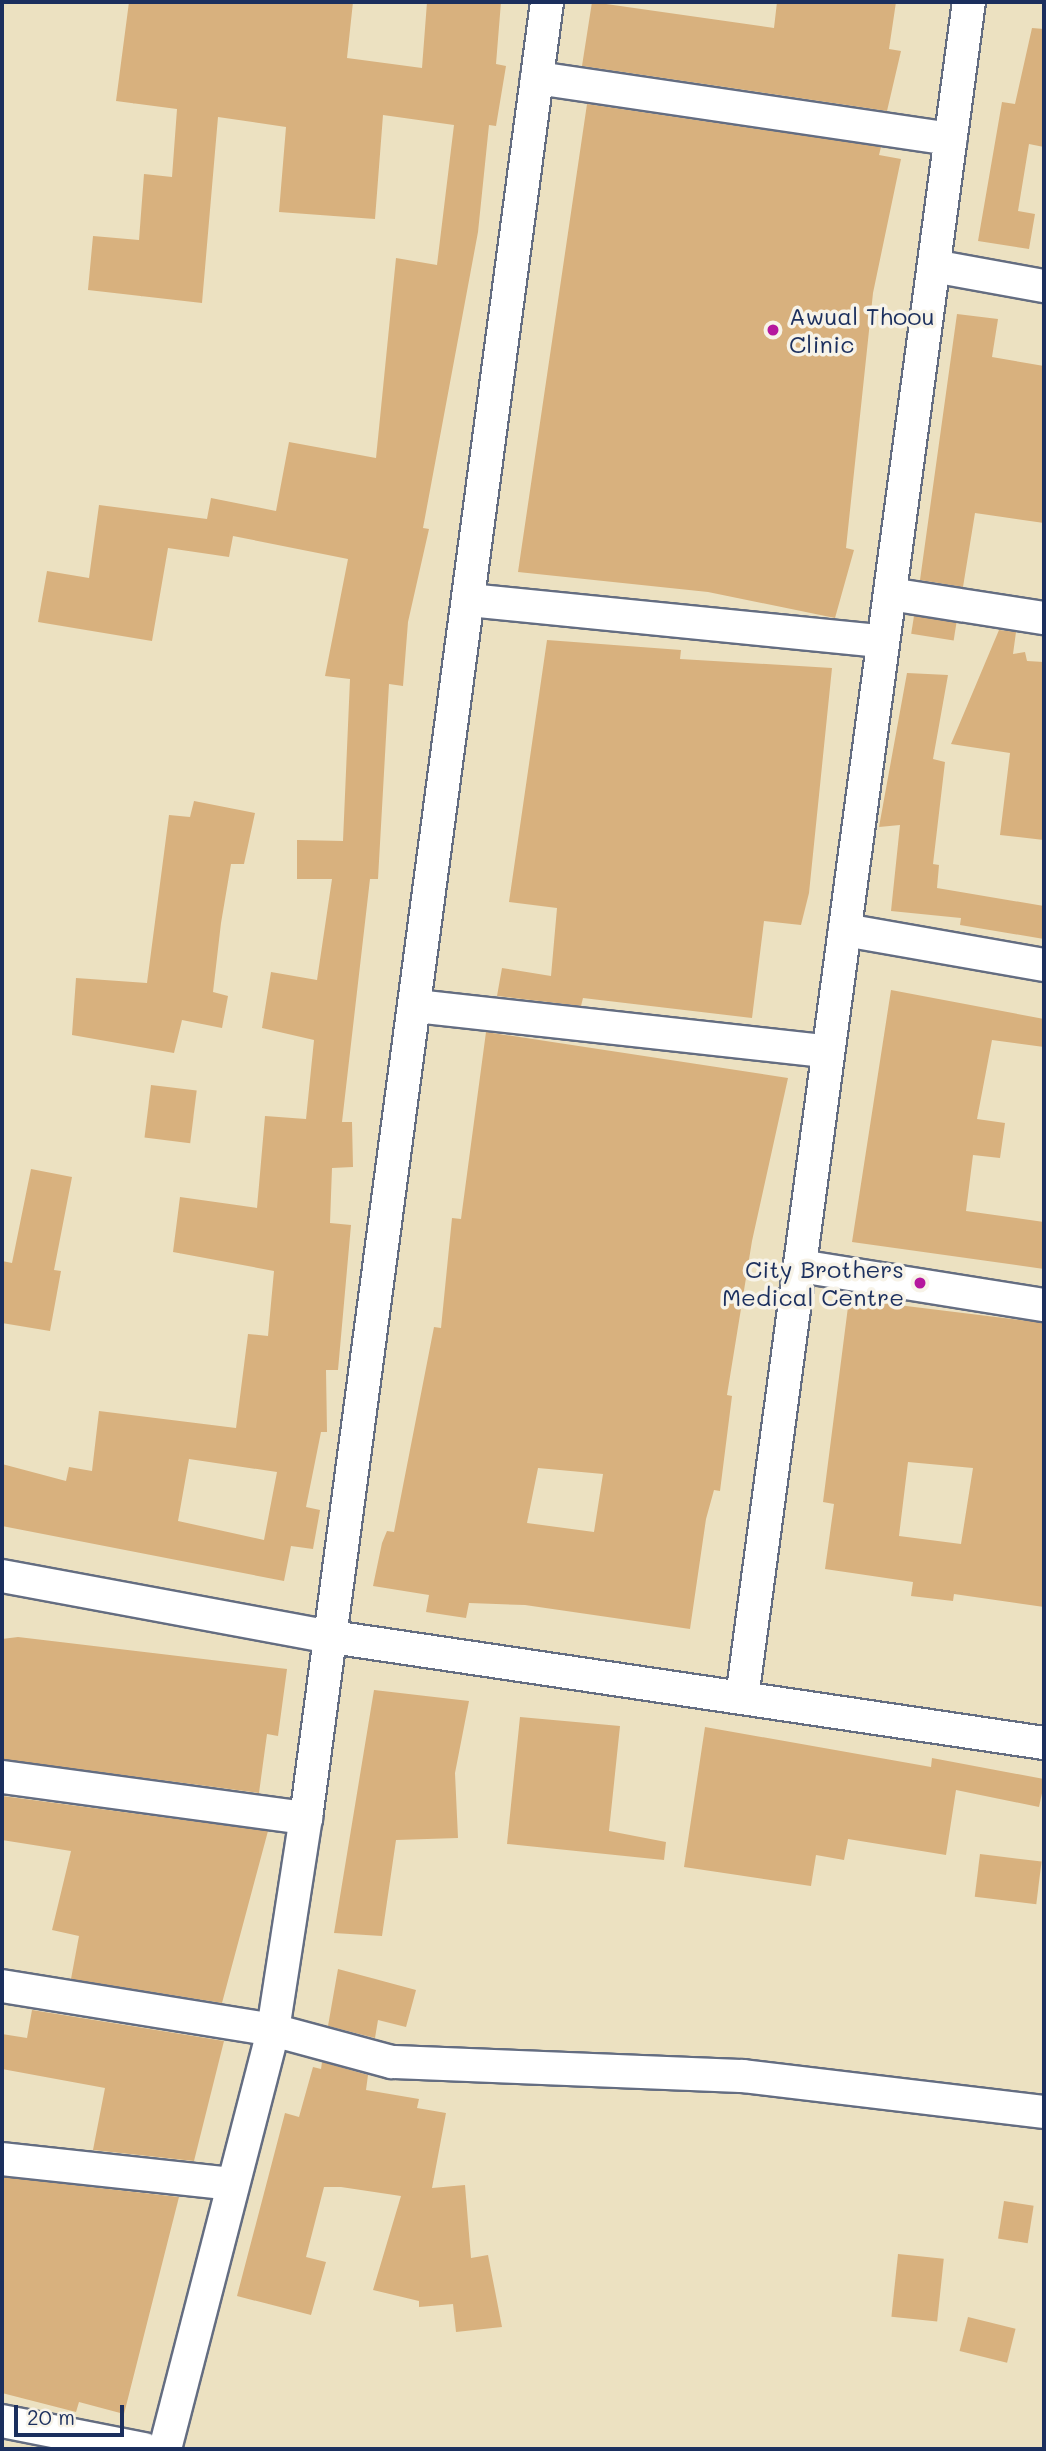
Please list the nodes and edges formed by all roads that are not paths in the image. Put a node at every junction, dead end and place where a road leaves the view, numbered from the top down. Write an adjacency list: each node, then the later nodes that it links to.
1 (547, 2): 3 (street)
2 (969, 2): 4 (street)
3 (537, 78): 4 (street); 8 (street)
4 (951, 139): 5 (street)
5 (934, 266): 6 (street); 7 (street)
6 (1044, 286)
7 (890, 594): 9 (street); 10 (street)
8 (469, 600): 10 (street); 13 (street)
9 (1044, 618)
10 (883, 641): 11 (street)
11 (845, 930): 12 (street); 14 (street)
12 (1044, 965)
13 (416, 1006): 14 (street); 18 (street)
14 (825, 1051): 15 (street)
15 (800, 1266): 16 (street); 19 (street)
16 (1044, 1305)
17 (2, 1576): 18 (street)
18 (332, 1637): 19 (street); 22 (street)
19 (742, 1698): 20 (street)
20 (1044, 1743)
21 (2, 1777): 22 (street)
22 (306, 1818): 24 (street)
23 (2, 1986): 24 (street)
24 (273, 2030): 25 (street); 27 (street)
25 (1044, 2112)
26 (2, 2159): 27 (street)
27 (232, 2184): 30 (street)
28 (2, 2421): 29 (street)
29 (144, 2449)
30 (165, 2449)

